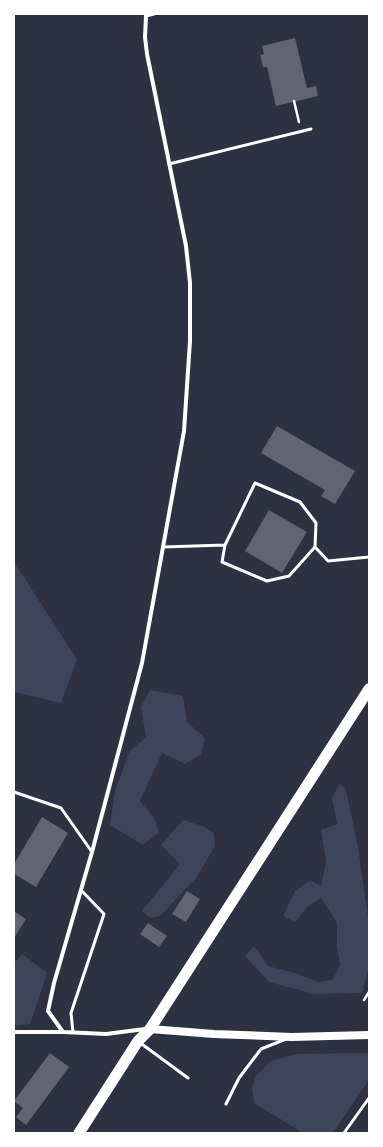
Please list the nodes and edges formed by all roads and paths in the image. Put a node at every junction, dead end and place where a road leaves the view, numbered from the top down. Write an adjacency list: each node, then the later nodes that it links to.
1 (154, 14): 2 (lane)
2 (146, 15): 6 (street)
3 (294, 101): 5 (path)
4 (311, 129): 5 (lane)
5 (301, 132): 6 (lane)
6 (170, 164): 8 (street)
7 (225, 545): 8 (lane); 9 (lane); 9 (lane)
8 (163, 547): 13 (street)
9 (315, 547): 10 (lane)
10 (369, 557)
11 (369, 689): 17 (highway)
12 (14, 792): 13 (lane)
13 (92, 852): 14 (street)
14 (81, 890): 19 (street); 20 (lane)
15 (369, 992): 16 (path)
16 (364, 1000)
17 (150, 1029): 20 (street); 22 (main road); 23 (highway)
18 (14, 1032): 19 (street)
19 (63, 1032): 20 (street)
20 (73, 1032)
21 (369, 1035): 22 (main road)
22 (292, 1037): 26 (lane)
23 (138, 1041): 24 (lane); 27 (highway)
24 (188, 1078)
25 (369, 1098): 28 (lane)
26 (226, 1104)
27 (79, 1133)
28 (344, 1133)

